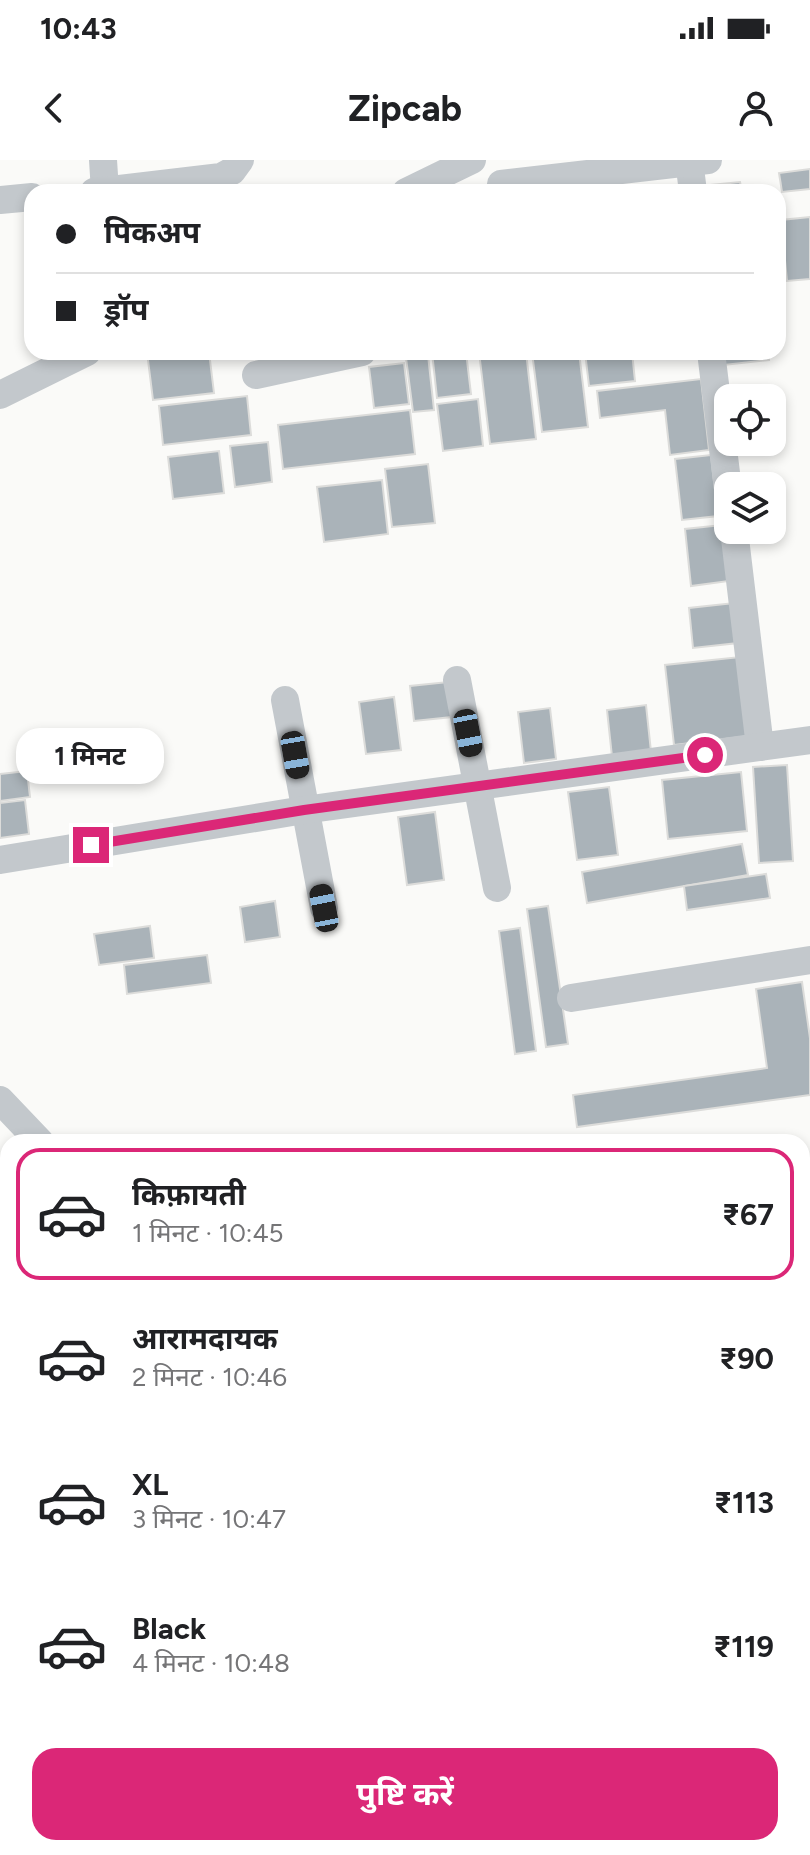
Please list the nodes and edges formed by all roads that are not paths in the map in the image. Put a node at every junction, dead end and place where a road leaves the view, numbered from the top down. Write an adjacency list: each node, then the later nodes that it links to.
1 (103, 160): 5 (street)
2 (240, 160): 6 (street)
3 (472, 160): 7 (street)
4 (695, 161): 8 (street); 9 (street)
5 (105, 184)
6 (163, 184)
7 (422, 184)
8 (501, 184)
9 (694, 184)
10 (24, 198): 11 (street)
11 (0, 200)
12 (71, 360): 16 (street)
13 (325, 360): 15 (street)
14 (712, 360): 17 (street)
15 (256, 375)
16 (0, 395)
17 (726, 472)
18 (736, 544): 22 (street)
19 (457, 680): 23 (street)
20 (285, 700): 24 (street)
21 (810, 740): 22 (street)
22 (760, 747): 23 (street)
23 (479, 787): 24 (street); 26 (street)
24 (304, 810): 25 (street); 27 (street)
25 (0, 860)
26 (497, 888)
27 (324, 908)
28 (810, 960): 29 (street)
29 (571, 998)
30 (0, 1100): 31 (street)
31 (32, 1134)

